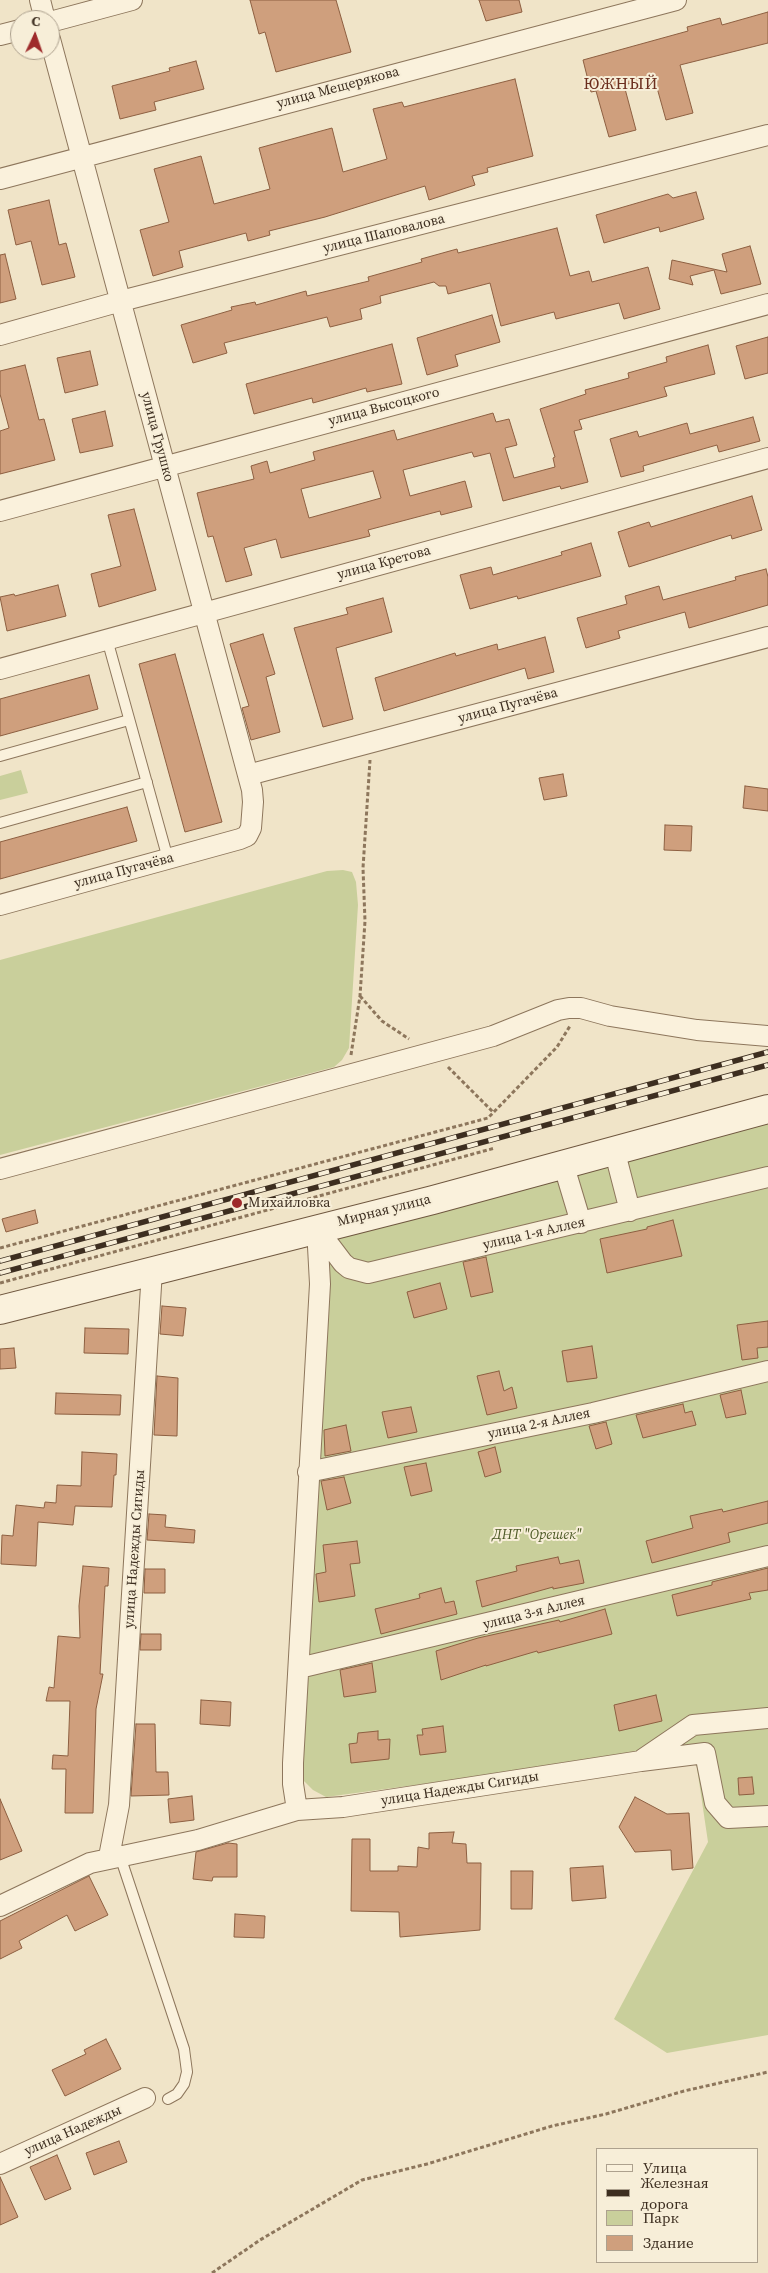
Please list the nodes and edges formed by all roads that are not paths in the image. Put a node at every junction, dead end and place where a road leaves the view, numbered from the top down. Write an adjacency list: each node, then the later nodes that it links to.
1 (676, 0): 6 (street, улица Мещерякова)
2 (119, 2): 3 (street)
3 (60, 19)
4 (56, 60): 6 (street, улица Грушко)
5 (768, 135): 8 (street, улица Шаповалова)
6 (81, 156): 7 (street, улица Мещерякова); 8 (street, улица Грушко)
7 (0, 179)
8 (120, 301): 10 (street, улица Шаповалова); 12 (street, улица Грушко)
9 (768, 304): 12 (street, улица Высоцкого)
10 (0, 335)
11 (768, 458): 14 (street, улица Кретова)
12 (165, 466): 13 (street, улица Высоцкого); 14 (street, улица Грушко)
13 (0, 511)
14 (204, 613): 16 (street, улица Кретова); 20 (street, улица Грушко)
15 (768, 637): 20 (street, улица Пугачёва)
16 (107, 639): 17 (street, улица Кретова); 18 (lane)
17 (0, 669)
18 (129, 720): 19 (lane); 21 (lane)
19 (0, 756)
20 (248, 775): 23 (street, улица Грушко)
21 (146, 782): 22 (lane); 24 (lane)
22 (0, 823)
23 (247, 836): 24 (street, улица Пугачёва)
24 (168, 859): 25 (street, улица Пугачёва)
25 (0, 905)
26 (768, 1036): 30 (street)
27 (768, 1109): 28 (street, Мирная улица)
28 (614, 1149): 29 (street, Мирная улица); 32 (street)
29 (563, 1163): 33 (street); 34 (street, Мирная улица)
30 (0, 1169)
31 (768, 1178): 32 (street, улица 1-я Аллея)
32 (630, 1211): 33 (street, улица 1-я Аллея)
33 (581, 1222): 34 (street, улица 1-я Аллея)
34 (317, 1228): 35 (street, Мирная улица); 38 (street)
35 (152, 1270): 36 (street, Мирная улица); 45 (street, улица Надежды Сигиды)
36 (0, 1310)
37 (768, 1371): 38 (street, улица 2-я Аллея)
38 (308, 1472): 40 (street)
39 (768, 1556): 40 (street, улица 3-я Аллея)
40 (300, 1668): 43 (street)
41 (768, 1718): 42 (street)
42 (641, 1761): 43 (street, улица Надежды Сигиды); 44 (street, улица Надежды Сигиды)
43 (297, 1810): 45 (street, улица Надежды Сигиды)
44 (768, 1816)
45 (115, 1857): 46 (street, улица Надежды Сигиды); 48 (lane)
46 (0, 1906)
47 (145, 2098): 49 (street, улица Надежды)
48 (168, 2098)
49 (0, 2164)

